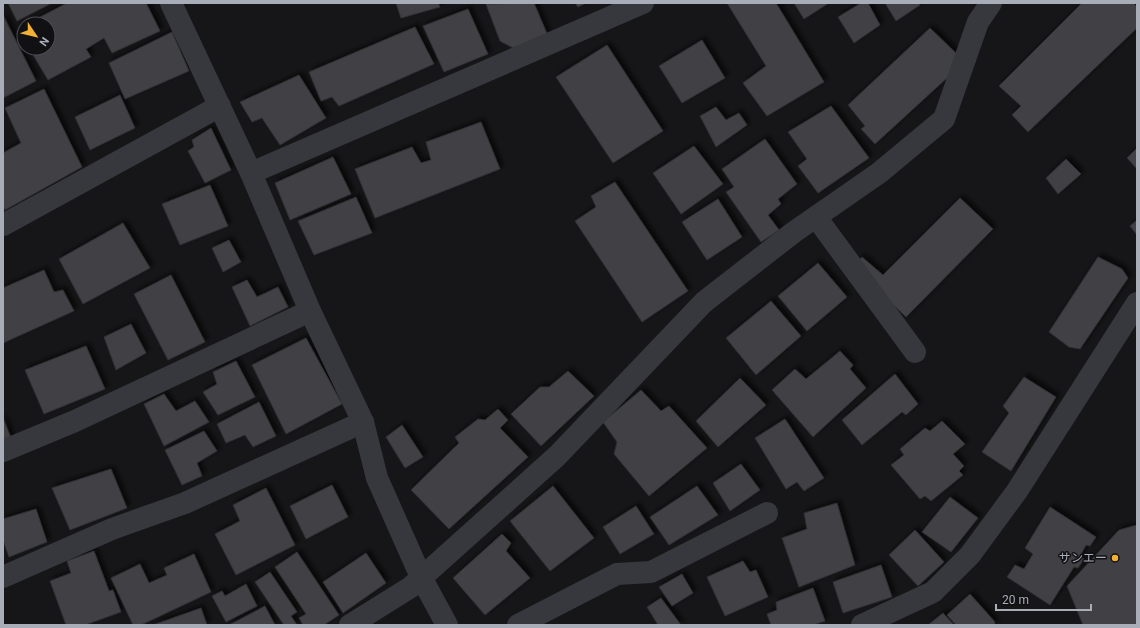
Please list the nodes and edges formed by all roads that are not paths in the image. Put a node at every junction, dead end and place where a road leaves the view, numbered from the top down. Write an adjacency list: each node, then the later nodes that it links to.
1 (172, 3): 4 (street)
2 (643, 3): 5 (street)
3 (991, 3): 6 (street)
4 (220, 106): 5 (street); 7 (street)
5 (251, 173): 9 (street)
6 (816, 217): 10 (street); 15 (street)
7 (3, 225)
8 (1137, 303): 19 (street)
9 (310, 310): 11 (street); 12 (street)
10 (915, 352)
11 (363, 422): 14 (street); 15 (street)
12 (3, 451)
13 (767, 513): 18 (street)
14 (3, 577)
15 (421, 577): 16 (street); 17 (street)
16 (350, 625)
17 (447, 625)
18 (518, 625)
19 (862, 625)

